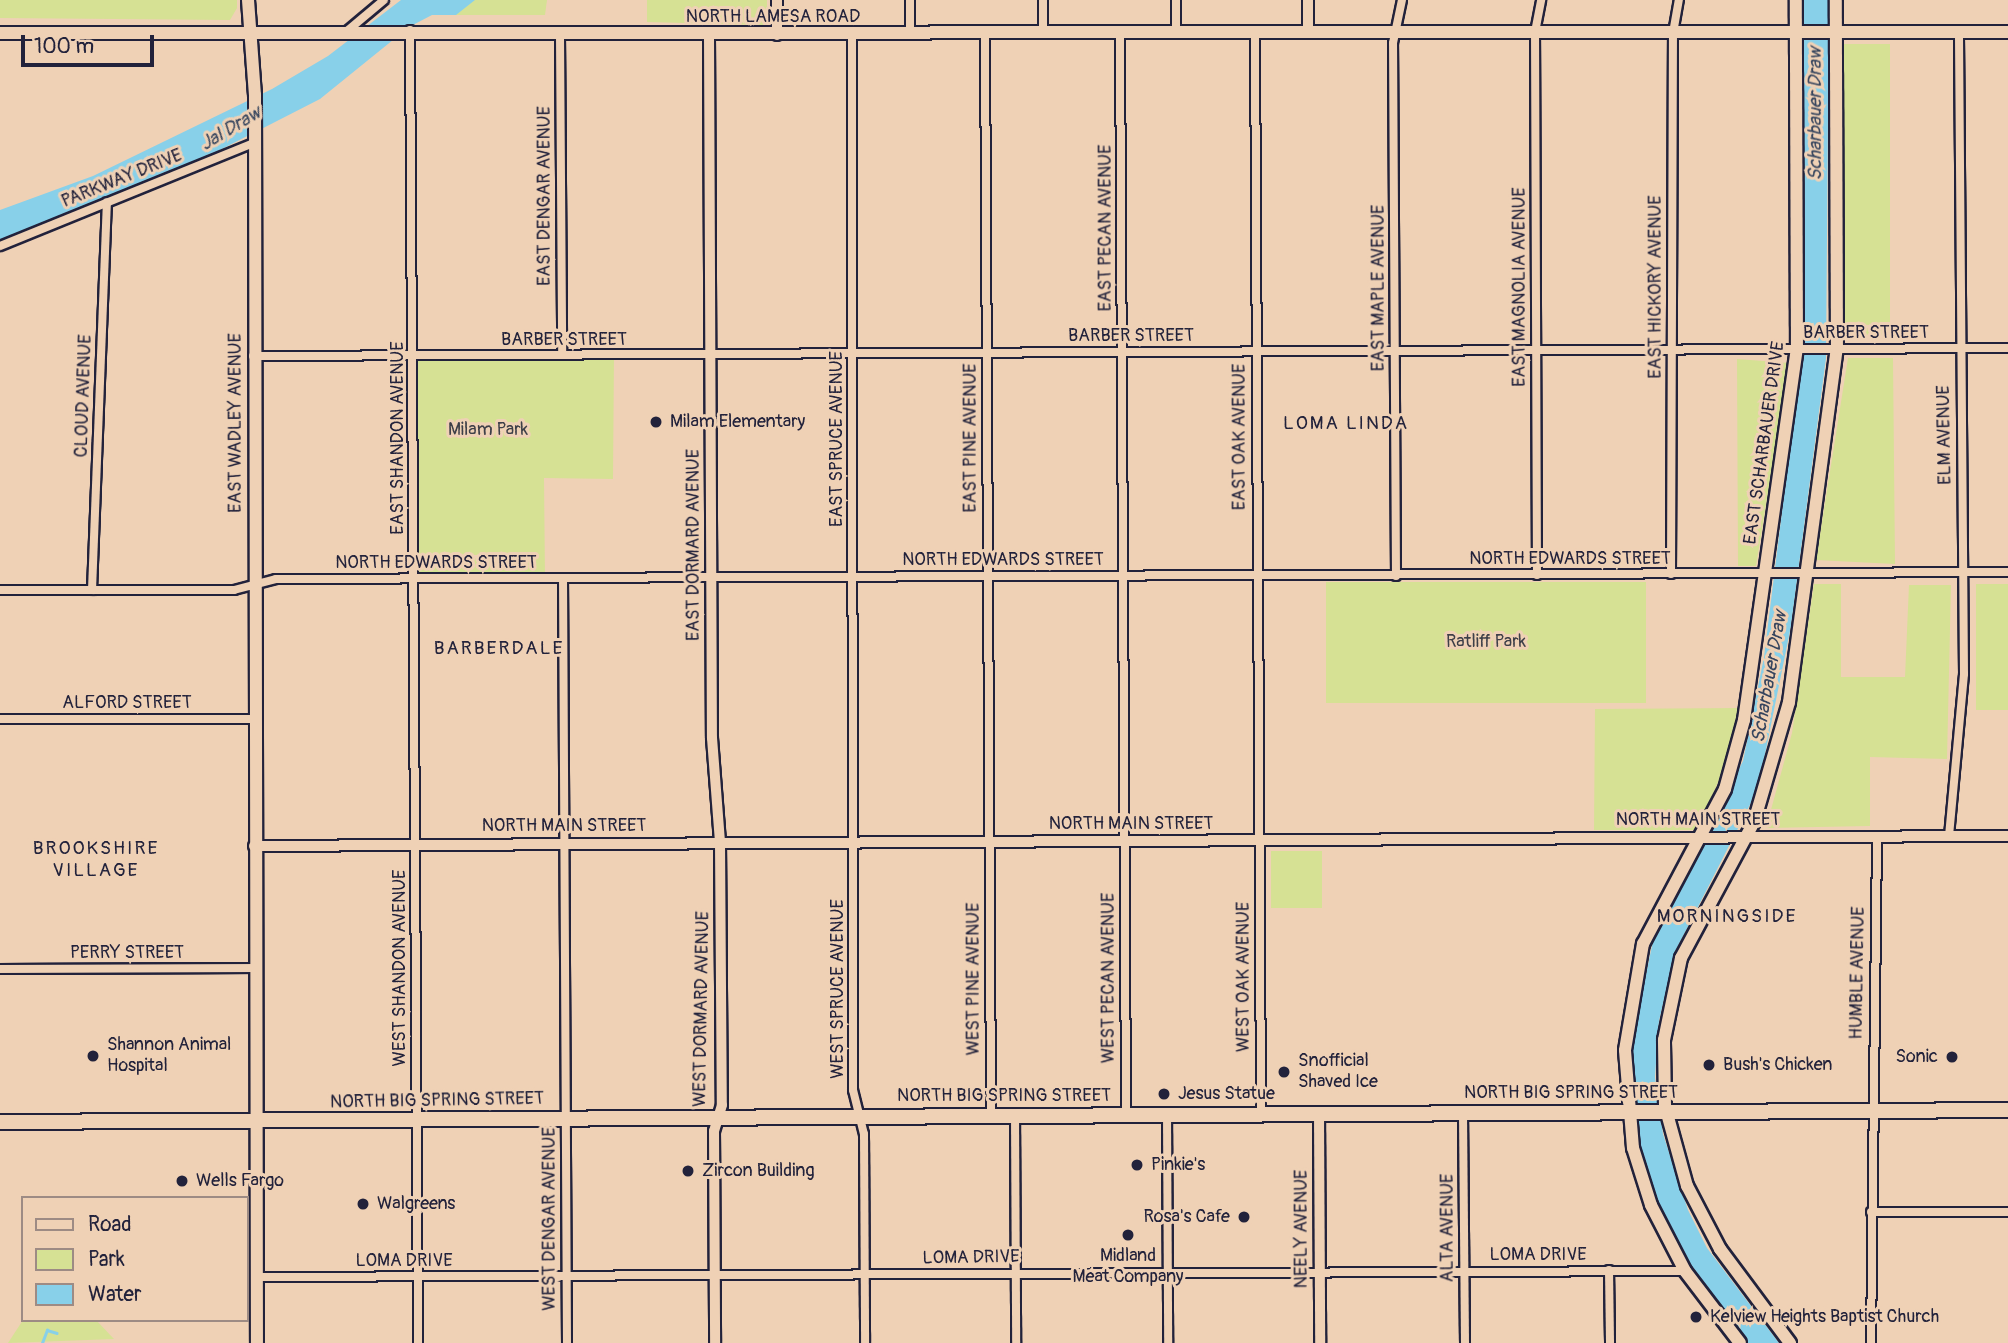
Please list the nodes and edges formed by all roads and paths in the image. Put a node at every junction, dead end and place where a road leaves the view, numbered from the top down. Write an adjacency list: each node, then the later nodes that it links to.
1 (248, 0): 15 (main road, EAST WADLEY AVENUE)
2 (384, 0): 14 (street)
3 (777, 0): 32 (street)
4 (910, 0): 22 (street)
5 (1043, 0): 31 (street)
6 (1176, 0): 24 (street)
7 (1308, 0): 26 (street)
8 (1402, 0): 27 (street, EAST MAPLE AVENUE)
9 (1541, 0): 16 (street, EAST MAGNOLIA AVENUE)
10 (1679, 0): 28 (street, EAST HICKORY AVENUE)
11 (1796, 0): 17 (main road, EAST SCHARBAUER DRIVE)
12 (1836, 0): 18 (main road)
13 (410, 30): 14 (main road, NORTH LAMESA ROAD); 33 (main road, NORTH LAMESA ROAD); 52 (street, EAST SHANDON AVENUE)
14 (347, 31): 15 (main road, NORTH LAMESA ROAD)
15 (251, 32): 21 (main road, NORTH LAMESA ROAD); 35 (main road, EAST WADLEY AVENUE)
16 (1535, 32): 27 (main road, NORTH LAMESA ROAD); 28 (main road, NORTH LAMESA ROAD); 43 (street, EAST MAGNOLIA AVENUE)
17 (1798, 32): 18 (main road, NORTH LAMESA ROAD); 28 (main road, NORTH LAMESA ROAD); 41 (main road, EAST SCHARBAUER DRIVE)
18 (1835, 32): 19 (main road, NORTH LAMESA ROAD); 42 (main road)
19 (1959, 32): 20 (main road, NORTH LAMESA ROAD); 38 (street, ELM AVENUE)
20 (2008, 32)
21 (0, 33)
22 (911, 33): 29 (main road, NORTH LAMESA ROAD); 30 (main road, NORTH LAMESA ROAD)
23 (1120, 33): 24 (main road, NORTH LAMESA ROAD); 31 (main road, NORTH LAMESA ROAD); 46 (street, EAST PECAN AVENUE)
24 (1176, 33): 25 (main road, NORTH LAMESA ROAD)
25 (1255, 33): 26 (main road, NORTH LAMESA ROAD); 44 (street, EAST OAK AVENUE)
26 (1308, 33): 27 (main road, NORTH LAMESA ROAD)
27 (1394, 33): 45 (street, EAST MAPLE AVENUE)
28 (1673, 33): 40 (street, EAST HICKORY AVENUE)
29 (852, 34): 32 (main road, NORTH LAMESA ROAD); 47 (street, EAST SPRUCE AVENUE)
30 (985, 34): 31 (main road, NORTH LAMESA ROAD); 48 (street, EAST PINE AVENUE)
31 (1043, 34)
32 (777, 35): 34 (main road, NORTH LAMESA ROAD)
33 (560, 36): 34 (main road, NORTH LAMESA ROAD); 49 (street, EAST DENGAR AVENUE)
34 (709, 36): 50 (street, EAST DORMARD AVENUE)
35 (256, 142): 36 (street, PARKWAY DRIVE); 51 (main road, EAST WADLEY AVENUE)
36 (107, 202): 37 (street, PARKWAY DRIVE); 69 (street, CLOUD AVENUE)
37 (0, 246)
38 (1959, 348): 39 (street, BARBER STREET); 42 (street, BARBER STREET); 54 (street, ELM AVENUE)
39 (2008, 348)
40 (1671, 349): 41 (street, BARBER STREET); 43 (street, BARBER STREET); 58 (street, EAST HICKORY AVENUE)
41 (1797, 349): 42 (street, BARBER STREET); 56 (main road, EAST SCHARBAUER DRIVE)
42 (1838, 349): 53 (main road)
43 (1536, 350): 45 (street, BARBER STREET); 61 (street, EAST MAGNOLIA AVENUE)
44 (1257, 351): 45 (street, BARBER STREET); 46 (street, BARBER STREET); 57 (street, EAST OAK AVENUE)
45 (1395, 351): 63 (street, EAST MAPLE AVENUE)
46 (1122, 352): 48 (street, BARBER STREET); 60 (street, EAST PECAN AVENUE)
47 (852, 353): 48 (street, BARBER STREET); 50 (street, BARBER STREET); 62 (street, EAST SPRUCE AVENUE)
48 (986, 353): 59 (street, EAST PINE AVENUE)
49 (562, 355): 50 (street, BARBER STREET); 52 (street, BARBER STREET)
50 (710, 355): 64 (street, EAST DORMARD AVENUE)
51 (253, 356): 52 (street, BARBER STREET); 67 (main road, EAST WADLEY AVENUE)
52 (413, 356): 65 (street, EAST SHANDON AVENUE)
53 (1806, 571): 54 (street, NORTH EDWARDS STREET); 56 (street, NORTH EDWARDS STREET); 74 (main road)
54 (1962, 572): 55 (street, NORTH EDWARDS STREET); 72 (street, ELM AVENUE)
55 (2008, 572)
56 (1765, 573): 58 (street, NORTH EDWARDS STREET); 76 (main road, EAST SCHARBAUER DRIVE)
57 (1258, 574): 60 (street, NORTH EDWARDS STREET); 63 (street, NORTH EDWARDS STREET); 77 (street, EAST OAK AVENUE)
58 (1671, 574): 61 (street, NORTH EDWARDS STREET)
59 (988, 575): 60 (street, NORTH EDWARDS STREET); 62 (street, NORTH EDWARDS STREET); 79 (street, EAST PINE AVENUE)
60 (1123, 575): 78 (street, EAST PECAN AVENUE)
61 (1537, 575): 63 (street, NORTH EDWARDS STREET)
62 (853, 576): 64 (street, NORTH EDWARDS STREET); 80 (street, EAST SPRUCE AVENUE)
63 (1396, 576)
64 (711, 577): 66 (street, NORTH EDWARDS STREET); 82 (street, EAST DORMARD AVENUE)
65 (415, 578): 66 (street, NORTH EDWARDS STREET); 67 (street, NORTH EDWARDS STREET); 83 (street, EAST SHANDON AVENUE)
66 (564, 578): 81 (street)
67 (254, 584): 69 (street, NORTH EDWARDS STREET); 71 (main road, EAST WADLEY AVENUE)
68 (0, 590): 69 (street, NORTH EDWARDS STREET)
69 (92, 590)
70 (0, 719): 71 (street, ALFORD STREET)
71 (254, 719): 84 (main road, EAST WADLEY AVENUE)
72 (1949, 836): 73 (street, NORTH MAIN STREET); 75 (street, NORTH MAIN STREET)
73 (2008, 836)
74 (1746, 837): 75 (street, NORTH MAIN STREET); 76 (street, NORTH MAIN STREET); 90 (main road)
75 (1877, 837): 88 (street, HUMBLE AVENUE)
76 (1699, 838): 77 (street, NORTH MAIN STREET); 89 (main road, EAST SCHARBAUER DRIVE)
77 (1259, 840): 78 (street, NORTH MAIN STREET); 95 (street, WEST OAK AVENUE)
78 (1125, 841): 79 (street, NORTH MAIN STREET); 93 (street, WEST PECAN AVENUE)
79 (989, 842): 80 (street, NORTH MAIN STREET); 96 (street, WEST PINE AVENUE)
80 (854, 843): 82 (street, NORTH MAIN STREET); 98 (street, WEST SPRUCE AVENUE)
81 (564, 844): 82 (street, NORTH MAIN STREET); 83 (street, NORTH MAIN STREET); 101 (street, WEST DENGAR AVENUE)
82 (720, 844): 99 (street, WEST DORMARD AVENUE)
83 (415, 845): 84 (street, NORTH MAIN STREET); 100 (street, WEST SHANDON AVENUE)
84 (254, 846): 85 (main road, EAST WADLEY AVENUE)
85 (255, 968): 86 (street, PERRY STREET); 102 (main road, EAST WADLEY AVENUE)
86 (0, 969)
87 (2008, 1110): 88 (highway, NORTH BIG SPRING STREET)
88 (1872, 1111): 90 (highway, NORTH BIG SPRING STREET); 104 (street, HUMBLE AVENUE)
89 (1627, 1112): 90 (highway, NORTH BIG SPRING STREET); 92 (highway, NORTH BIG SPRING STREET); 109 (main road, EAST SCHARBAUER DRIVE)
90 (1666, 1112): 128 (main road)
91 (1319, 1114): 92 (highway, NORTH BIG SPRING STREET); 95 (highway, NORTH BIG SPRING STREET); 107 (street, NEELY AVENUE)
92 (1463, 1114): 108 (street, ALTA AVENUE)
93 (1125, 1115): 94 (highway, NORTH BIG SPRING STREET); 97 (highway, NORTH BIG SPRING STREET)
94 (1167, 1115): 95 (highway, NORTH BIG SPRING STREET); 110 (street)
95 (1261, 1115)
96 (991, 1116): 97 (highway, NORTH BIG SPRING STREET); 98 (highway, NORTH BIG SPRING STREET)
97 (1015, 1116): 111 (street)
98 (860, 1117): 99 (highway, NORTH BIG SPRING STREET); 113 (street, WEST SPRUCE AVENUE)
99 (718, 1118): 101 (highway, NORTH BIG SPRING STREET); 112 (street, WEST DORMARD AVENUE)
100 (417, 1119): 101 (highway, NORTH BIG SPRING STREET); 102 (highway, NORTH BIG SPRING STREET); 114 (street, WEST SHANDON AVENUE)
101 (566, 1119): 115 (street, WEST DENGAR AVENUE)
102 (256, 1121): 103 (highway, NORTH BIG SPRING STREET); 116 (main road, EAST WADLEY AVENUE)
103 (0, 1122)
104 (1871, 1212): 105 (street); 129 (street, HUMBLE AVENUE)
105 (2008, 1212)
106 (1609, 1270): 108 (street, LOMA DRIVE); 109 (street, LOMA DRIVE); 126 (street)
107 (1320, 1271): 108 (street, LOMA DRIVE); 110 (street, LOMA DRIVE); 124 (street, NEELY AVENUE)
108 (1464, 1271): 125 (street, ALTA AVENUE)
109 (1685, 1271): 127 (main road, EAST SCHARBAUER DRIVE)
110 (1168, 1272): 111 (street, LOMA DRIVE); 123 (street)
111 (1016, 1273): 113 (street, LOMA DRIVE); 122 (street)
112 (715, 1274): 113 (street, LOMA DRIVE); 115 (street, LOMA DRIVE); 120 (street, WEST DORMARD AVENUE)
113 (865, 1274): 121 (street, WEST SPRUCE AVENUE)
114 (418, 1276): 115 (street, LOMA DRIVE); 116 (street, LOMA DRIVE); 118 (street, WEST SHANDON AVENUE)
115 (566, 1276): 119 (street, WEST DENGAR AVENUE)
116 (257, 1277): 117 (main road, EAST WADLEY AVENUE)
117 (257, 1343)
118 (418, 1343)
119 (567, 1343)
120 (715, 1343)
121 (865, 1343)
122 (1016, 1343)
123 (1168, 1343)
124 (1320, 1343)
125 (1465, 1343)
126 (1610, 1343)
127 (1740, 1343)
128 (1790, 1343)
129 (1871, 1343)

